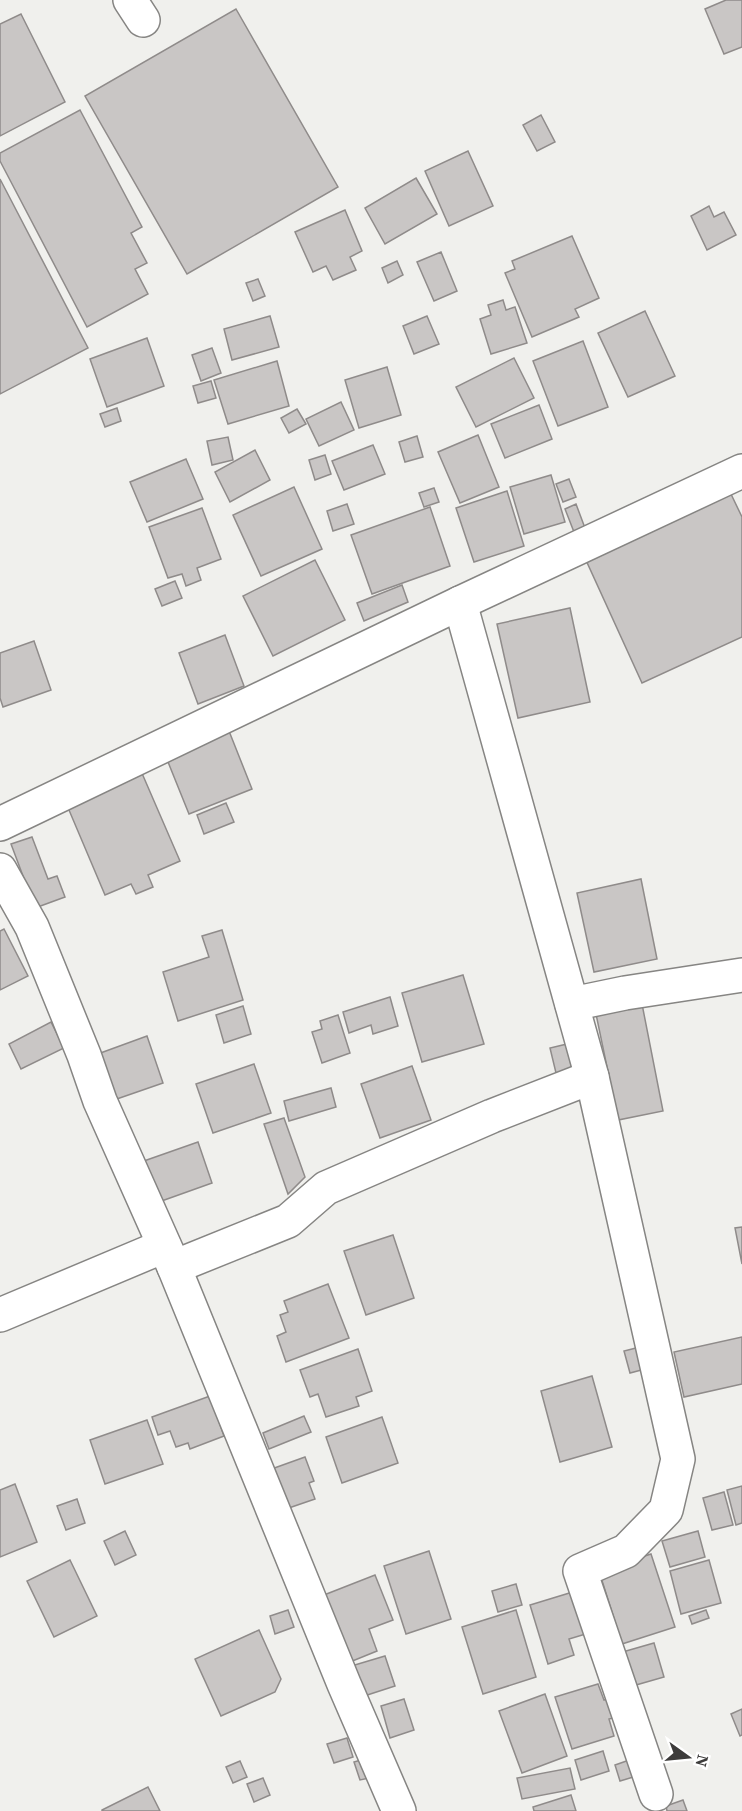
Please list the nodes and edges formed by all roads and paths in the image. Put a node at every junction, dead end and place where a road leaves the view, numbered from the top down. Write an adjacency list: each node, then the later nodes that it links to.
1 (742, 471): 2 (street)
2 (460, 603): 3 (street); 6 (street)
3 (0, 824)
4 (0, 870): 8 (street)
5 (742, 975): 6 (street)
6 (572, 1004): 7 (street)
7 (592, 1077): 8 (street); 10 (street)
8 (169, 1257): 9 (street); 11 (street)
9 (0, 1315)
10 (656, 1794)
11 (399, 1811)

